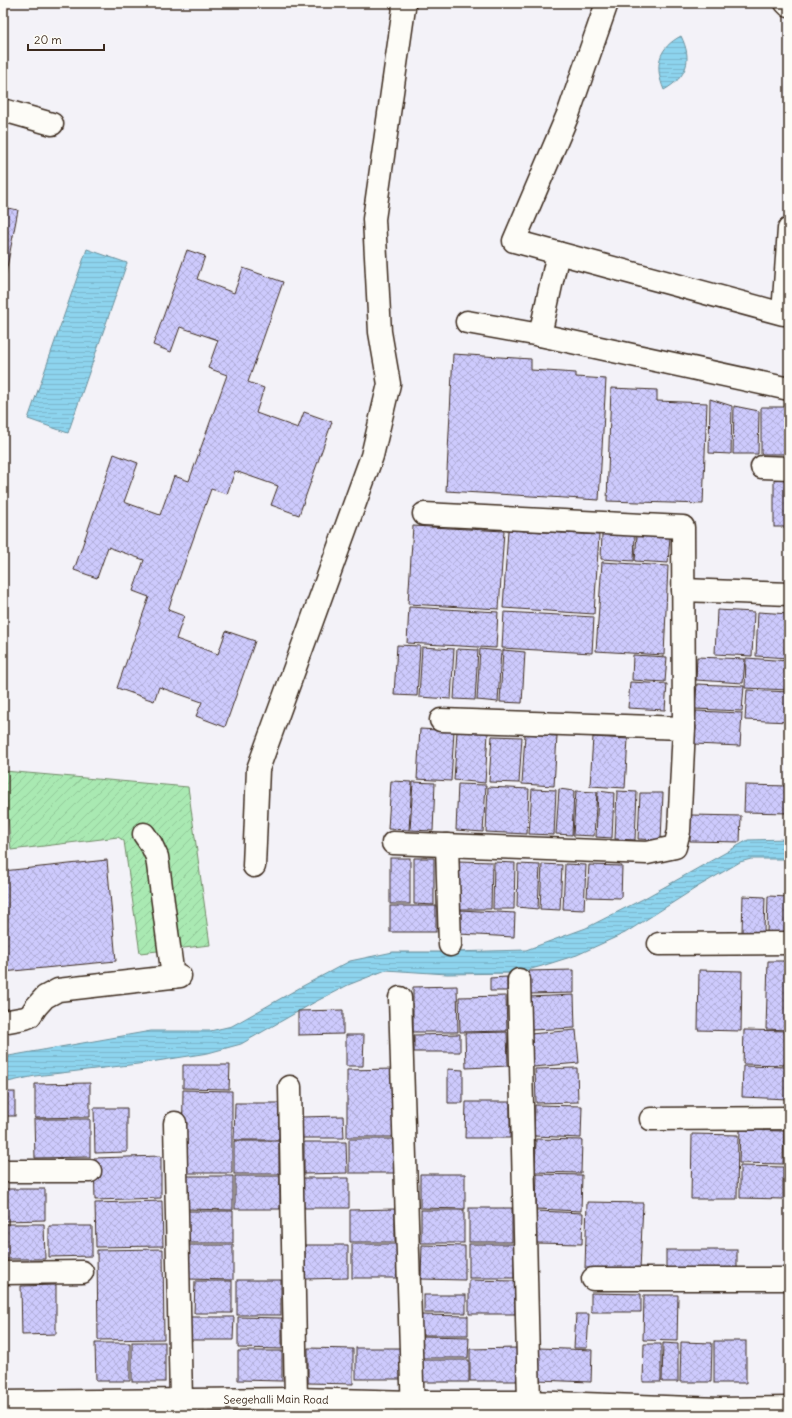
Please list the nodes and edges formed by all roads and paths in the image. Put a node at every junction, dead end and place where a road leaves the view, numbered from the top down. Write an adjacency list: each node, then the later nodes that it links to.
1 (402, 3): 22 (street)
2 (607, 3): 8 (street)
3 (786, 3): 4 (street)
4 (789, 6)
5 (3, 110): 6 (street)
6 (52, 124)
7 (789, 229): 8 (street)
8 (558, 253): 10 (street)
9 (467, 322): 10 (street)
10 (540, 336): 11 (street)
11 (789, 389)
12 (762, 467): 13 (street)
13 (789, 468)
14 (424, 514): 15 (street)
15 (683, 590): 16 (street); 18 (street)
16 (789, 594)
17 (441, 720): 18 (street)
18 (684, 728): 21 (street)
19 (144, 834): 28 (street)
20 (394, 843): 21 (street)
21 (447, 845): 25 (street)
22 (254, 866)
23 (789, 943): 24 (street)
24 (659, 944)
25 (450, 945)
26 (519, 980): 42 (street)
27 (400, 998): 44 (street)
28 (3, 1022)
29 (290, 1086): 39 (street)
30 (789, 1118): 31 (street)
31 (651, 1119)
32 (175, 1123): 40 (street)
33 (3, 1171): 34 (street)
34 (90, 1171)
35 (82, 1272): 36 (street)
36 (3, 1273)
37 (593, 1279): 38 (street)
38 (789, 1279)
39 (296, 1399): 40 (street, Seegehalli Main Road); 44 (street, Seegehalli Main Road)
40 (181, 1400): 41 (street, Seegehalli Main Road)
41 (3, 1402)
42 (538, 1406): 44 (street, Seegehalli Main Road); 45 (street, Seegehalli Main Road)
43 (789, 1408): 45 (street, Seegehalli Main Road)
44 (413, 1409)
45 (720, 1412)

